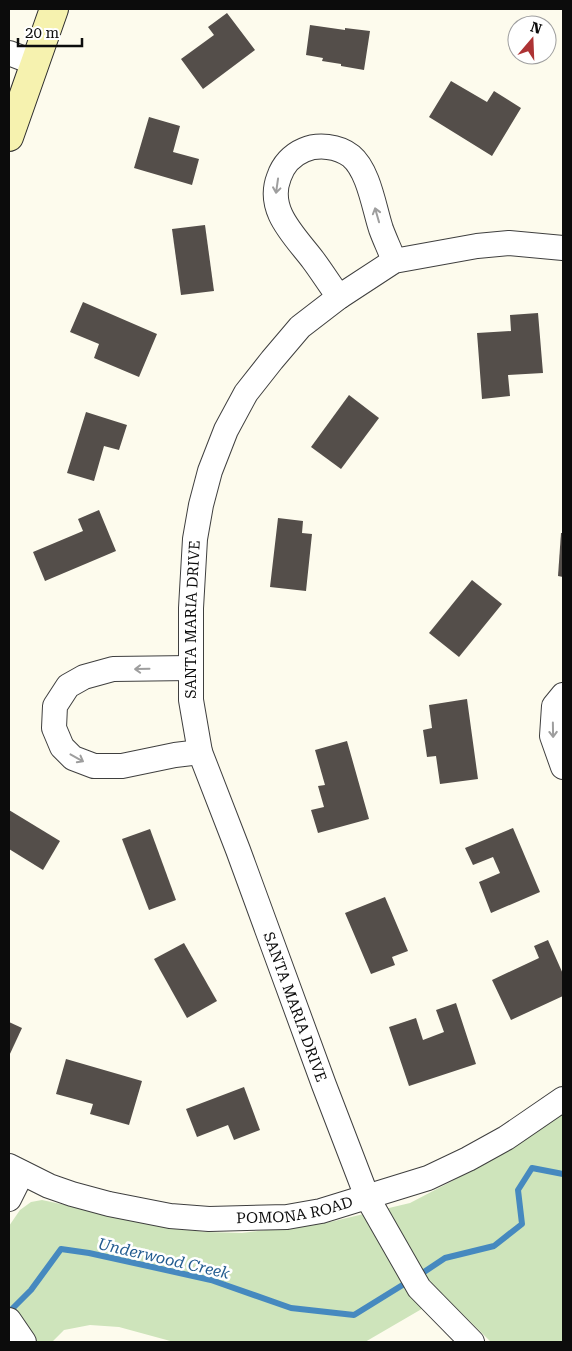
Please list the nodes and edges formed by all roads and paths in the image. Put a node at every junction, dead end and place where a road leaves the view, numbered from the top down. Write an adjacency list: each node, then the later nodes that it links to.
1 (54, 9): 3 (main road)
2 (9, 53): 3 (street)
3 (35, 63): 4 (main road)
4 (9, 137)
5 (563, 248): 6 (street, SANTA MARIA DRIVE)
6 (394, 261): 7 (street, SANTA MARIA DRIVE); 7 (street, one-way to 7)
7 (339, 297): 8 (street, SANTA MARIA DRIVE)
8 (190, 668): 10 (street, SANTA MARIA DRIVE); 10 (street, one-way to 10)
9 (563, 695): 11 (street, one-way to 11)
10 (200, 752): 14 (street, SANTA MARIA DRIVE)
11 (563, 767)
12 (563, 1099): 14 (street, POMONA ROAD)
13 (16, 1169): 14 (street, POMONA ROAD); 15 (street)
14 (367, 1197): 16 (street, SANTA MARIA DRIVE)
15 (9, 1199)
16 (472, 1342)

